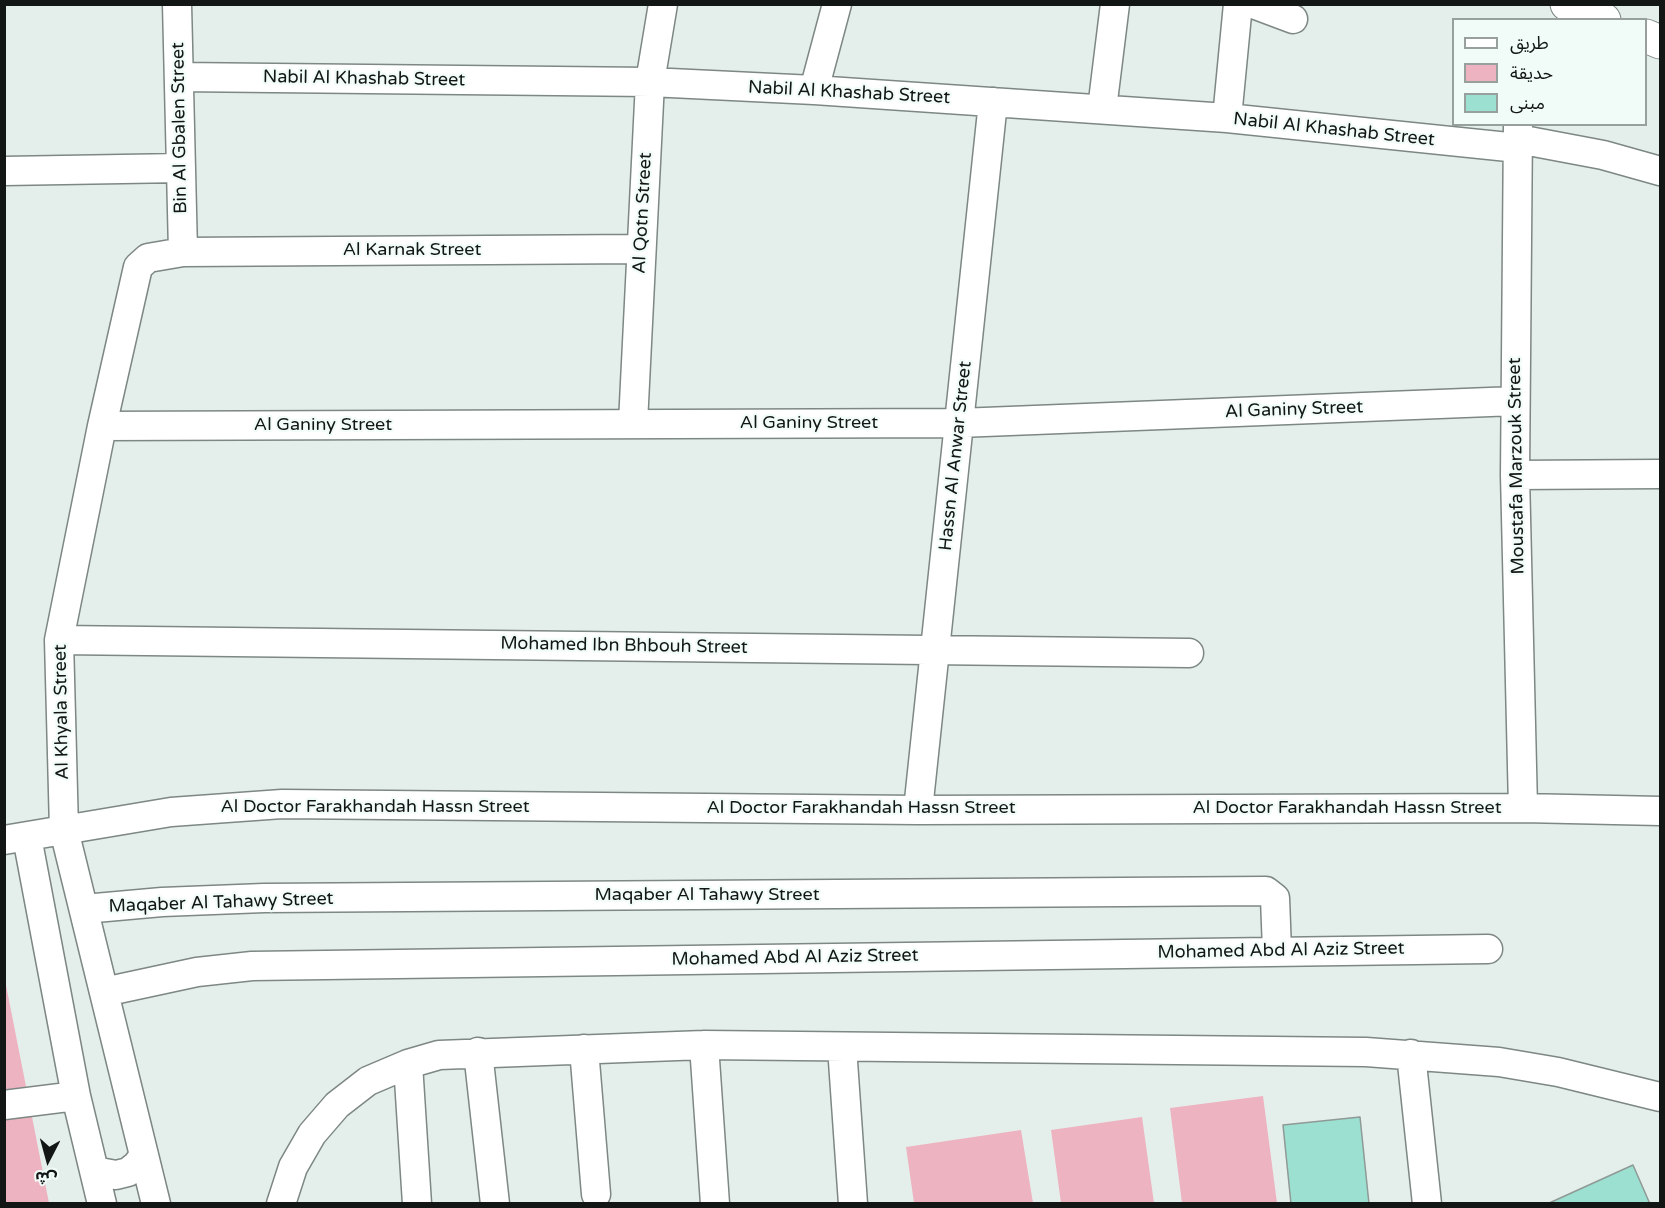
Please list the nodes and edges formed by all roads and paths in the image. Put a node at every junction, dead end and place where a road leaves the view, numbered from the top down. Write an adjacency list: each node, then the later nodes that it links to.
1 (177, 4): 10 (street, Bin Al Gbalen Street)
2 (663, 4): 11 (street, Al Qotn Street)
3 (837, 4): 12 (street)
4 (1115, 4): 14 (street)
5 (1238, 4): 15 (street)
6 (1253, 4): 9 (street)
7 (1567, 4): 8 (highway)
8 (1599, 18)
9 (1293, 19)
10 (179, 76): 11 (street, Nabil Al Khashab Street); 17 (street, Bin Al Gbalen Street)
11 (650, 82): 12 (street, Nabil Al Khashab Street); 20 (street, Al Qotn Street)
12 (814, 90): 13 (street, Nabil Al Khashab Street)
13 (993, 102): 14 (street, Nabil Al Khashab Street); 24 (street, Hassn Al Anwar Street)
14 (1102, 109): 15 (street, Nabil Al Khashab Street)
15 (1227, 118): 16 (street, Nabil Al Khashab Street)
16 (1518, 137): 19 (street, Nabil Al Khashab Street); 22 (street, Moustafa Marzouk Street)
17 (181, 168): 18 (street); 21 (street, Bin Al Gbalen Street)
18 (4, 171)
19 (1660, 171)
20 (641, 249): 21 (street, Al Karnak Street); 23 (street, Al Qotn Street)
21 (183, 252): 25 (street, Al Khyala Street)
22 (1515, 401): 24 (street, Al Ganiny Street); 27 (street, Moustafa Marzouk Street)
23 (633, 423): 24 (street, Al Ganiny Street); 25 (street, Al Ganiny Street)
24 (959, 423): 29 (street, Hassn Al Anwar Street)
25 (102, 426): 28 (street, Al Khyala Street)
26 (1660, 474): 27 (street)
27 (1515, 475): 31 (street, Moustafa Marzouk Street)
28 (59, 640): 29 (street, Mohamed Ibn Bhbouh Street); 34 (street, Al Khyala Street)
29 (935, 650): 30 (street, Mohamed Ibn Bhbouh Street); 32 (street, Hassn Al Anwar Street)
30 (1189, 652)
31 (1523, 808): 32 (street, Al Doctor Farakhandah Hassn Street); 33 (street, Al Doctor Farakhandah Hassn Street)
32 (918, 810): 34 (street, Al Doctor Farakhandah Hassn Street)
33 (1660, 811)
34 (64, 830): 35 (street, Al Doctor Farakhandah Hassn Street); 36 (street, Al Khyala Street)
35 (16, 838): 46 (street)
36 (84, 909): 38 (street, Maqaber Al Tahawy Street); 39 (street, Al Khyala Street)
37 (1488, 949): 38 (street, Mohamed Abd Al Aziz Street)
38 (1277, 951): 39 (street, Mohamed Abd Al Aziz Street)
39 (104, 992): 49 (street, Al Khyala Street)
40 (704, 1045): 41 (street); 42 (street); 57 (street)
41 (842, 1047): 44 (street); 58 (street)
42 (584, 1049): 43 (street); 51 (street)
43 (478, 1052): 45 (street); 56 (street)
44 (1411, 1054): 47 (street); 59 (street)
45 (408, 1064): 54 (street); 55 (street)
46 (76, 1096): 48 (street); 50 (street)
47 (1660, 1097)
48 (4, 1105)
49 (144, 1155): 50 (street); 53 (street, Al Khyala Street)
50 (94, 1171): 52 (street)
51 (596, 1194)
52 (102, 1203)
53 (156, 1203)
54 (281, 1203)
55 (417, 1203)
56 (495, 1203)
57 (715, 1203)
58 (853, 1203)
59 (1427, 1203)

